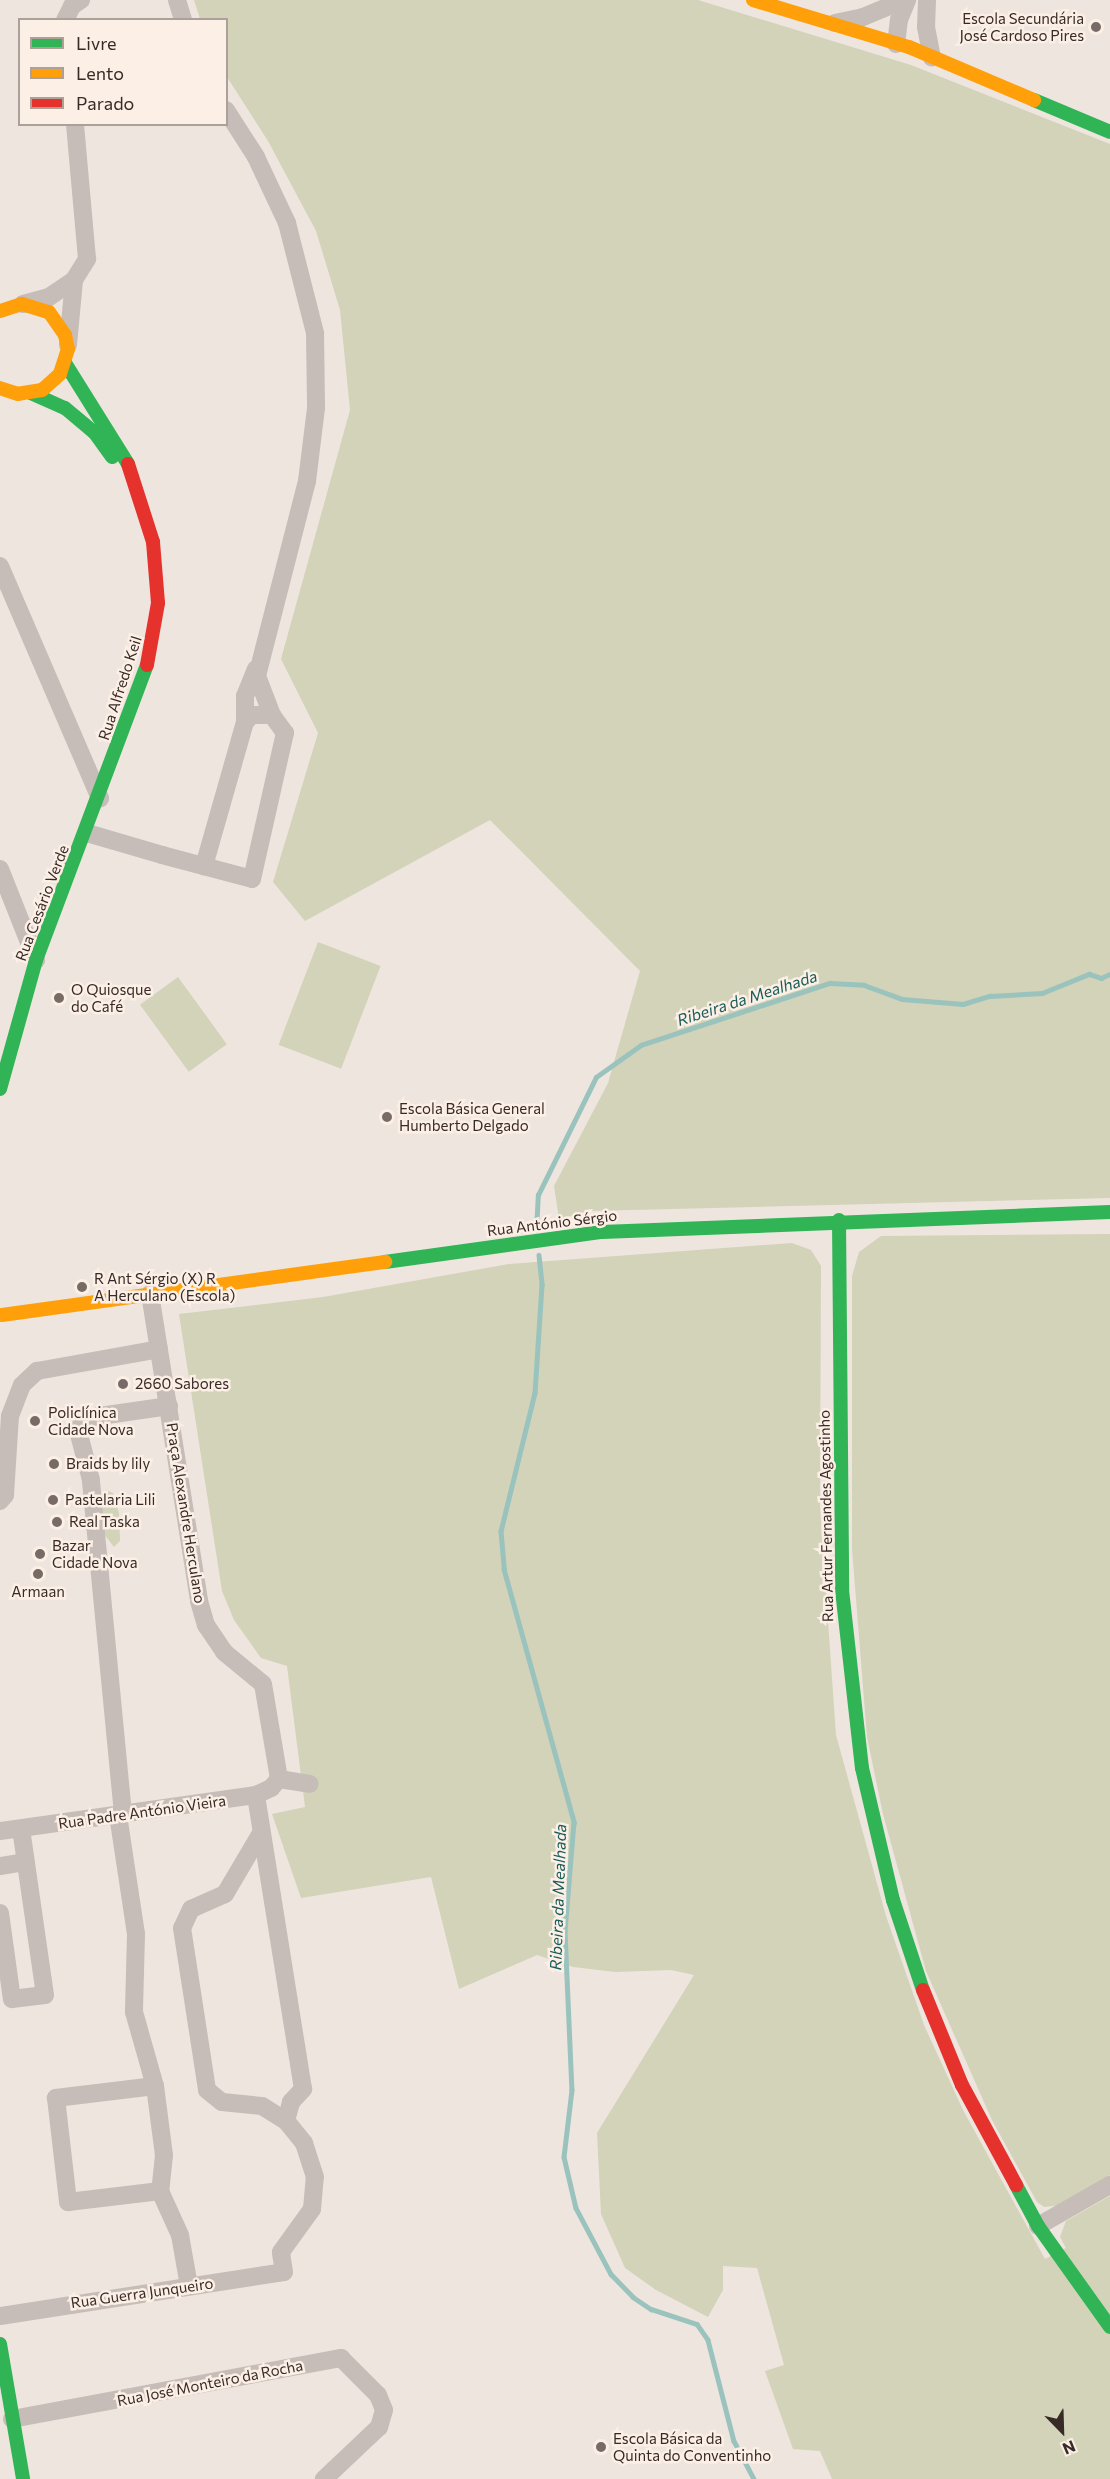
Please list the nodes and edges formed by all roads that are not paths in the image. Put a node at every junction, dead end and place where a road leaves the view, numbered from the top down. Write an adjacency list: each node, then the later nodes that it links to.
1 (177, 0): 5 (street)
2 (753, 0): 6 (street)
3 (905, 0): 6 (street); 7 (street)
4 (927, 0): 8 (street)
5 (182, 18)
6 (832, 23): 7 (street)
7 (896, 44): 8 (street)
8 (932, 57): 11 (street)
9 (228, 113): 19 (street)
10 (75, 126): 12 (street)
11 (1110, 132)
12 (74, 280): 13 (street); 14 (street)
13 (7, 307): 14 (street, Rua Alfredo Keil)
14 (67, 356): 16 (street); 17 (street, Rua Alfredo Keil)
15 (0, 388): 16 (street, Rua Alfredo Keil)
16 (31, 393): 17 (street, Rua Alfredo Keil)
17 (145, 512): 22 (street, Rua Alfredo Keil)
18 (0, 566): 22 (street)
19 (259, 662): 20 (street); 21 (street)
20 (272, 715): 21 (street); 24 (street)
21 (245, 722): 24 (street)
22 (100, 798): 23 (street, Rua Alfredo Keil)
23 (87, 833): 24 (street); 26 (street, Rua Cesário Verde)
24 (204, 866)
25 (0, 869): 26 (street)
26 (36, 960): 27 (street, Rua Cesário Verde)
27 (0, 1089)
28 (1110, 1212): 29 (street, Rua António Sérgio)
29 (839, 1220): 30 (street, Rua António Sérgio); 50 (street, Rua Artur Fernandes Agostinho)
30 (150, 1294): 31 (street, Rua António Sérgio); 33 (street, Praça Alexandre Herculano)
31 (1, 1313): 32 (street)
32 (1, 1334)
33 (159, 1349): 34 (street, Praça Alexandre Herculano); 35 (street)
34 (169, 1406): 36 (street, Praça Alexandre Herculano); 39 (street)
35 (3, 1498)
36 (279, 1779): 37 (street); 38 (street, Rua Padre António Vieira)
37 (310, 1784)
38 (256, 1795): 39 (street, Rua Padre António Vieira); 42 (street)
39 (121, 1815): 40 (street, Rua Padre António Vieira); 46 (street)
40 (21, 1829): 41 (street, Rua Padre António Vieira); 43 (street)
41 (0, 1832)
42 (261, 1833): 47 (street); 47 (street)
43 (26, 1862): 44 (street); 45 (street)
44 (0, 1866)
45 (0, 1913)
46 (155, 2086): 49 (street); 49 (street)
47 (286, 2121): 51 (street, Rua Guerra Junqueiro)
48 (1110, 2184): 50 (street)
49 (160, 2191): 51 (street)
50 (1038, 2226): 53 (street, Rua Artur Fernandes Agostinho)
51 (189, 2286): 52 (street, Rua Guerra Junqueiro)
52 (0, 2316)
53 (1110, 2327)
54 (0, 2344): 55 (street)
55 (8, 2413): 56 (street); 57 (street, Rua José Monteiro da Rocha)
56 (23, 2479)
57 (324, 2479)

